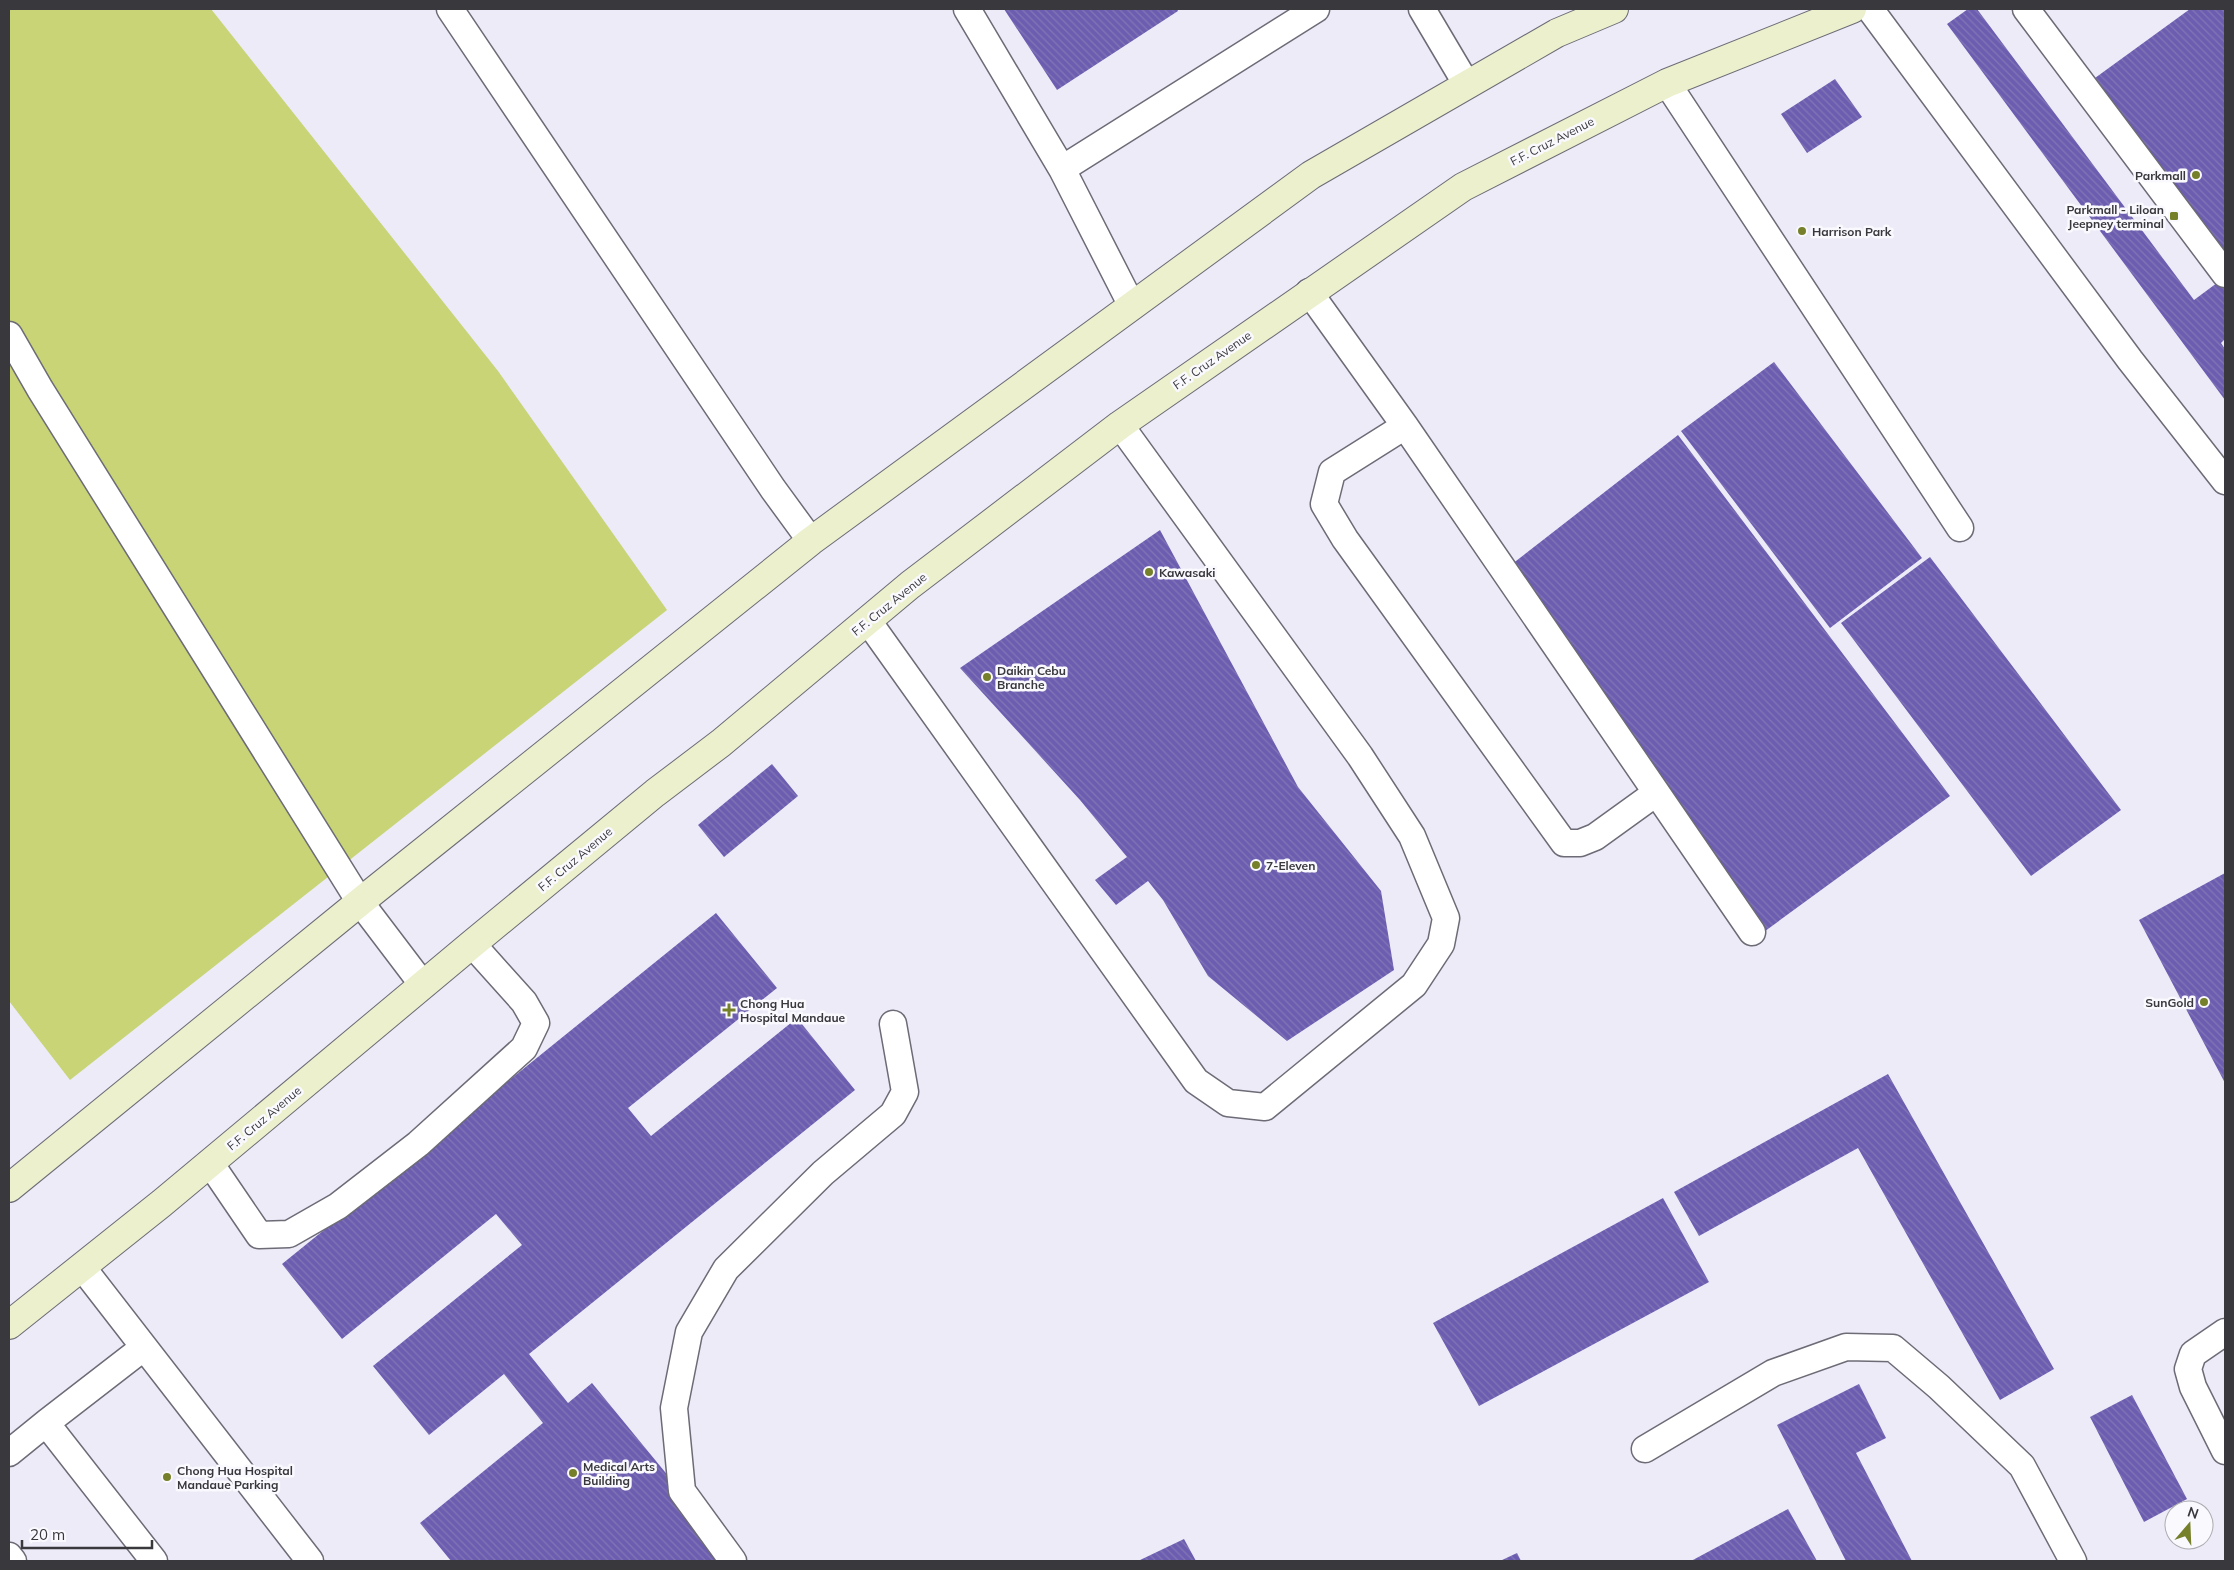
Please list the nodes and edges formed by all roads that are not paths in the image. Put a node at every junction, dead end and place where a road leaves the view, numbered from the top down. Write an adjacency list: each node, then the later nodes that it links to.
1 (450, 9): 20 (lane)
2 (967, 9): 11 (lane)
3 (1316, 9): 11 (lane)
4 (1422, 9): 10 (lane)
5 (1614, 9): 10 (street)
6 (1852, 9): 9 (street, F.F. Cruz Avenue)
7 (1870, 9): 18 (lane)
8 (2026, 9): 12 (lane)
9 (1667, 83): 13 (street, F.F. Cruz Avenue); 19 (lane)
10 (1467, 85): 14 (street)
11 (1062, 169): 14 (lane)
12 (2225, 274)
13 (1309, 292): 16 (street, F.F. Cruz Avenue); 17 (lane)
14 (1132, 306): 20 (street)
15 (9, 335): 23 (lane)
16 (1120, 425): 21 (street, F.F. Cruz Avenue); 21 (lane)
17 (1405, 426): 22 (lane); 22 (lane)
18 (2225, 481)
19 (1960, 528)
20 (811, 541): 23 (street)
21 (868, 621): 25 (street, F.F. Cruz Avenue)
22 (1656, 793): 24 (lane)
23 (360, 902): 26 (lane); 29 (street)
24 (1752, 932)
25 (472, 944): 26 (street, F.F. Cruz Avenue); 28 (lane)
26 (423, 985): 28 (street, F.F. Cruz Avenue)
27 (893, 1024): 42 (lane)
28 (210, 1164): 30 (street, F.F. Cruz Avenue)
29 (9, 1188)
30 (82, 1267): 31 (street, F.F. Cruz Avenue); 33 (lane)
31 (9, 1325)
32 (2225, 1332): 36 (lane)
33 (144, 1348): 34 (lane); 41 (lane)
34 (46, 1423): 37 (lane); 40 (lane)
35 (1645, 1450): 43 (lane)
36 (2225, 1451)
37 (9, 1453)
38 (9, 1556): 39 (lane)
39 (13, 1561)
40 (154, 1561)
41 (310, 1561)
42 (733, 1561)
43 (2073, 1561)

